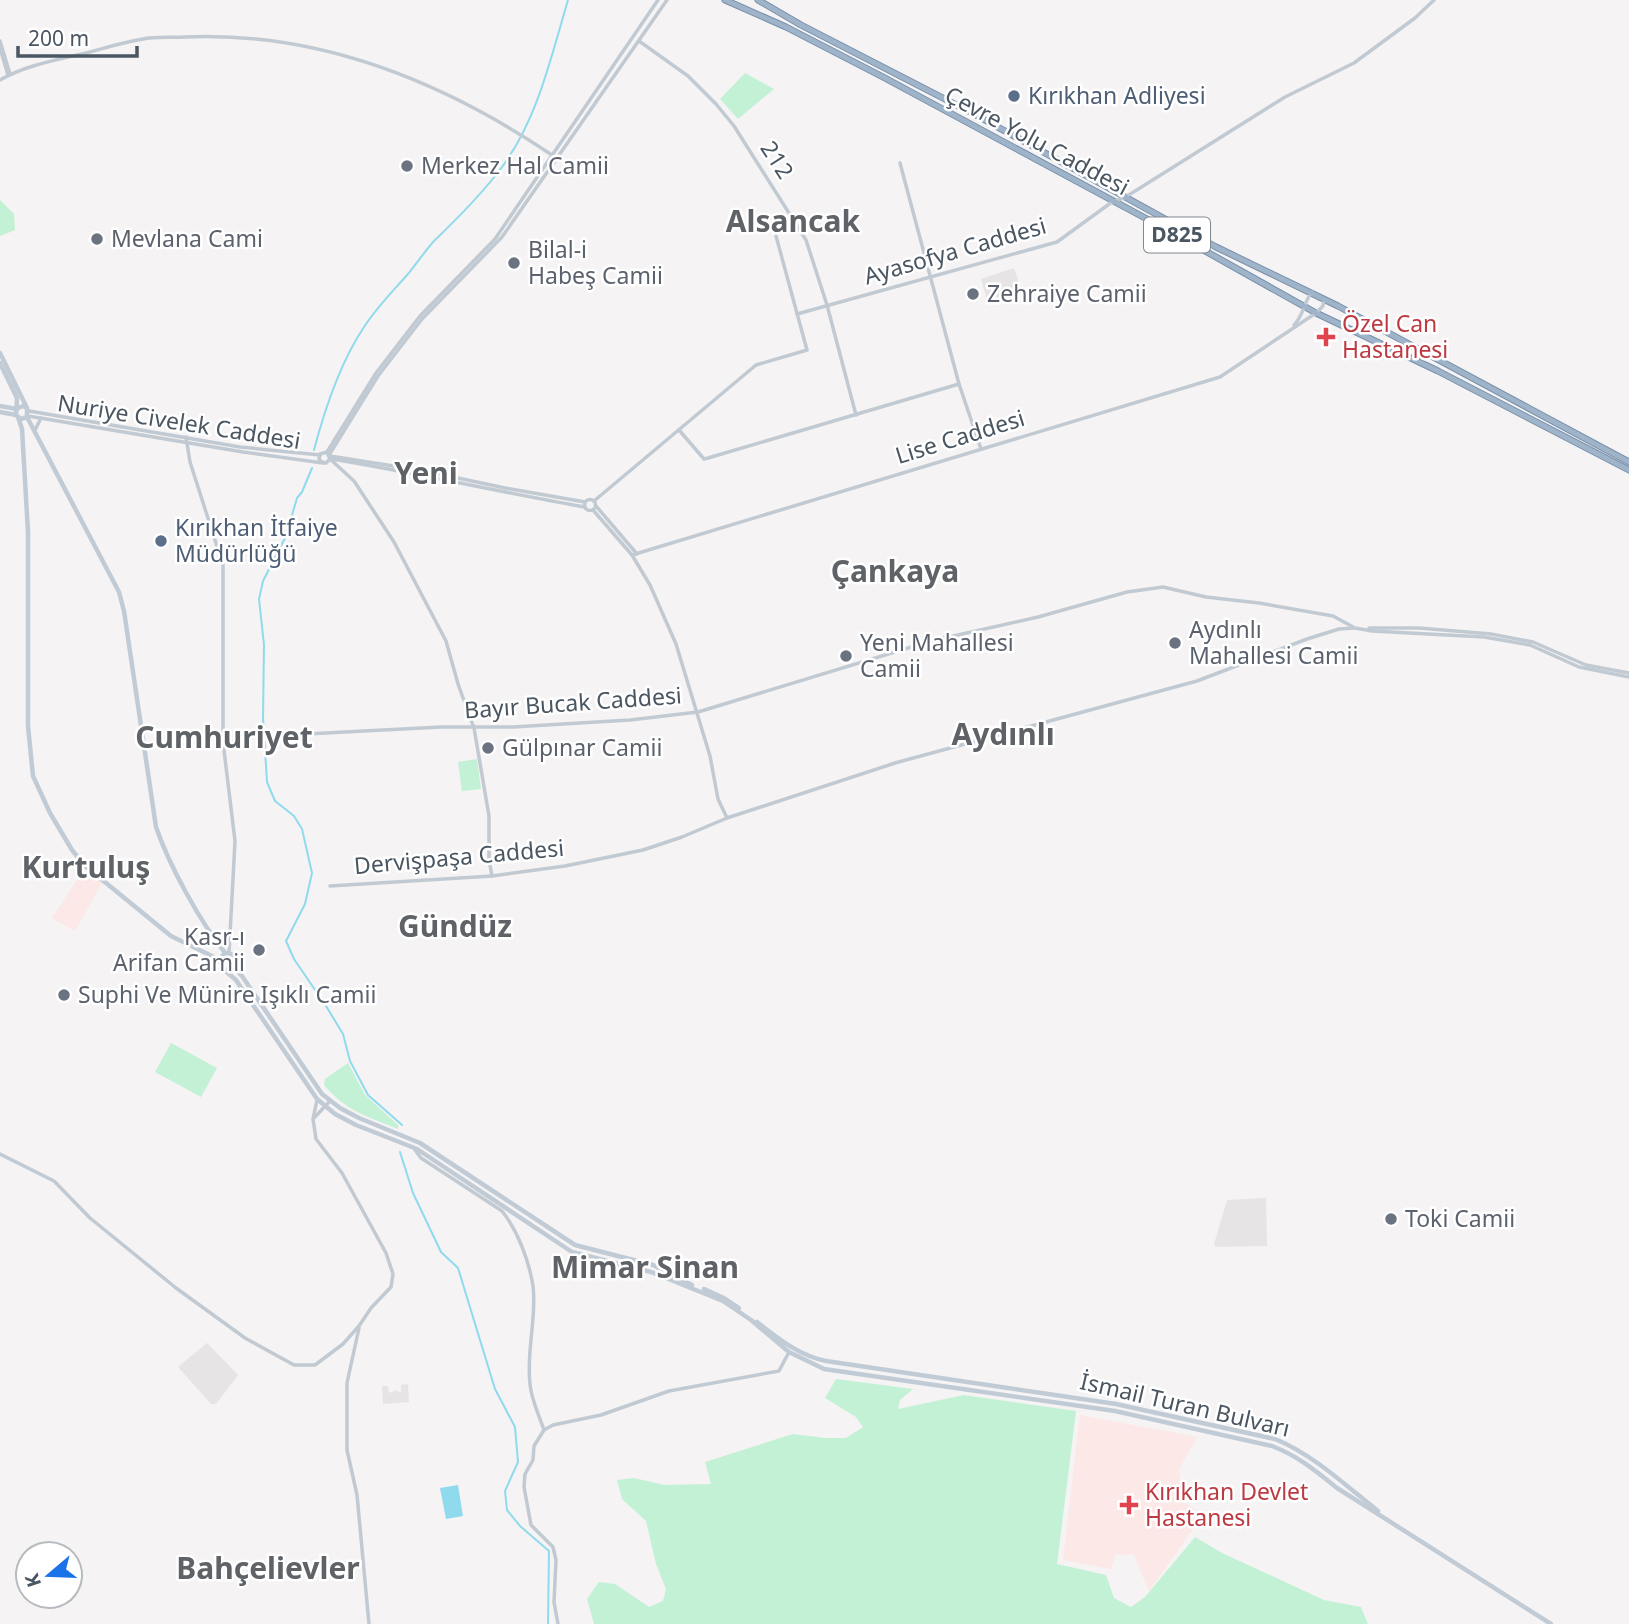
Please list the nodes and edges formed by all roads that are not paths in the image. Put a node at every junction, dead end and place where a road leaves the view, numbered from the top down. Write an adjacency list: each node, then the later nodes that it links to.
1 (659, 0): 11 (street)
2 (667, 0): 7 (street)
3 (724, 0): 14 (highway, Çevre Yolu Caddesi / D825)
4 (758, 0): 13 (highway, Çevre Yolu Caddesi / D825)
5 (1434, 0): 13 (street, Ayasofya Caddesi)
6 (0, 41): 9 (street)
7 (639, 41): 19 (street, 212); 38 (street)
8 (0, 48): 9 (street)
9 (9, 74): 10 (street); 11 (street)
10 (0, 80)
11 (552, 155): 38 (street)
12 (900, 163): 16 (street)
13 (1124, 198): 14 (street, Ayasofya Caddesi); 17 (highway, Çevre Yolu Caddesi / D825)
14 (1112, 202): 16 (street, Ayasofya Caddesi); 20 (highway, Çevre Yolu Caddesi / D825)
15 (776, 236): 22 (street)
16 (931, 276): 19 (street, Ayasofya Caddesi); 26 (street)
17 (1312, 292): 18 (highway, Çevre Yolu Caddesi / D825); 20 (street, Lise Caddesi)
18 (1324, 298): 21 (street); 39 (highway, Çevre Yolu Caddesi / D825)
19 (827, 305): 22 (street, Ayasofya Caddesi); 31 (street, 212)
20 (1304, 306): 21 (highway, Çevre Yolu Caddesi / D825); 23 (street, Lise Caddesi)
21 (1315, 313): 23 (street, Lise Caddesi); 41 (highway, Çevre Yolu Caddesi / D825)
22 (797, 314): 34 (street)
23 (1288, 331): 36 (street, Lise Caddesi)
24 (0, 352): 30 (main road)
25 (0, 363): 29 (main road)
26 (959, 384): 31 (street); 36 (street)
27 (0, 406): 29 (main road)
28 (0, 412): 29 (main road)
29 (17, 412): 30 (main road, Nuriye Civelek Caddesi); 30 (main road, Nuriye Civelek Caddesi); 54 (main road)
30 (28, 413): 32 (street, Nuriye Civelek Caddesi); 33 (main road); 35 (street, Nuriye Civelek Caddesi)
31 (856, 415): 34 (street)
32 (41, 418): 33 (street); 35 (street, Nuriye Civelek Caddesi)
33 (34, 430): 53 (main road)
34 (680, 430): 43 (street)
35 (186, 439): 37 (street, Nuriye Civelek Caddesi); 40 (street, Nuriye Civelek Caddesi); 53 (street)
36 (981, 449): 44 (street, Lise Caddesi)
37 (320, 455): 38 (street, Nuriye Civelek Caddesi); 40 (street, Nuriye Civelek Caddesi)
38 (329, 455): 40 (street, Nuriye Civelek Caddesi); 42 (street); 48 (street)
39 (1629, 462)
40 (324, 463)
41 (1629, 470)
42 (585, 504): 43 (street); 43 (street)
43 (594, 505): 44 (street)
44 (634, 554): 47 (street)
45 (1355, 628): 46 (street); 47 (street, Bayır Bucak Caddesi); 50 (street, Dervişpaşa Caddesi)
46 (1629, 675)
47 (698, 712): 48 (street, Bayır Bucak Caddesi); 50 (street)
48 (474, 728): 49 (street, Bayır Bucak Caddesi); 51 (street)
49 (268, 736)
50 (727, 818): 51 (street, Dervişpaşa Caddesi)
51 (492, 876): 52 (street, Dervişpaşa Caddesi)
52 (330, 886)
53 (228, 953): 54 (main road); 56 (main road)
54 (220, 960): 55 (main road)
55 (222, 968): 56 (main road); 58 (main road)
56 (234, 968): 57 (main road)
57 (322, 1094): 58 (street); 59 (main road)
58 (317, 1099): 60 (main road); 61 (street)
59 (330, 1101): 60 (street); 62 (main road)
60 (326, 1107): 61 (street); 63 (main road)
61 (313, 1119): 65 (street)
62 (417, 1141): 63 (street); 66 (main road)
63 (414, 1148): 66 (main road); 67 (street)
64 (0, 1154): 65 (street)
65 (359, 1326): 69 (street)
66 (791, 1350): 67 (street); 68 (main road, İsmail Turan Bulvarı); 68 (main road, İsmail Turan Bulvarı)
67 (544, 1430): 70 (street)
68 (1398, 1527): 71 (main road, İsmail Turan Bulvarı)
69 (369, 1624)
70 (558, 1624)
71 (1551, 1624)

